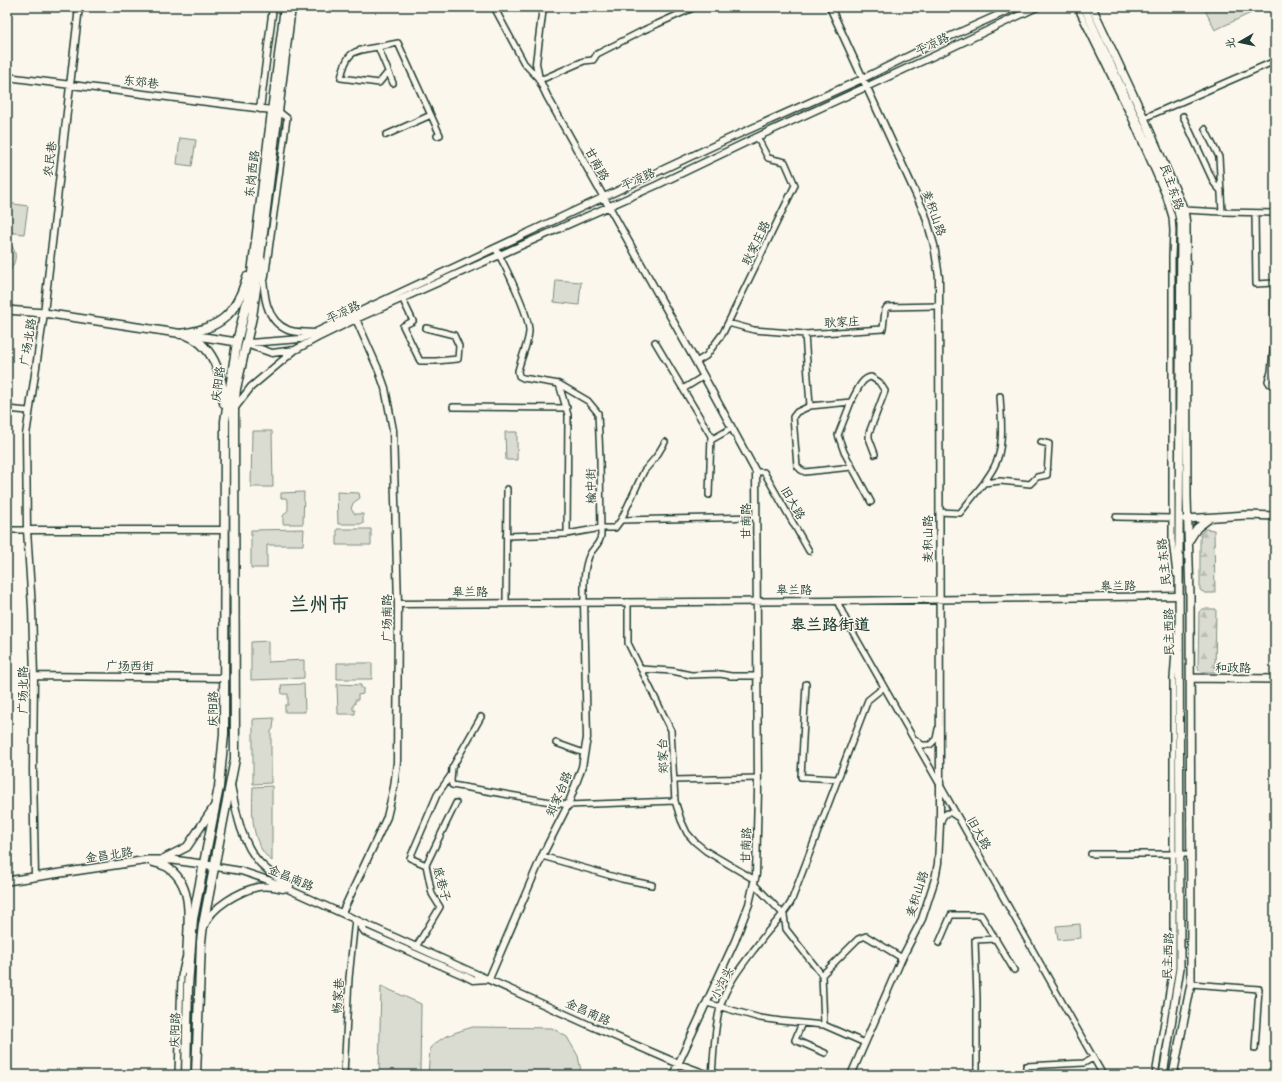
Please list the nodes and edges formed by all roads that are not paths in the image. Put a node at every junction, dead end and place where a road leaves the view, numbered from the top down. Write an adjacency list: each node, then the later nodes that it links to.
1 (79, 7): 21 (street, 农民巷)
2 (273, 7): 23 (street)
3 (285, 7): 24 (main road, 东岗西路)
4 (291, 7): 24 (main road, 东岗西路)
5 (494, 7): 18 (street)
6 (542, 7): 18 (street, 甘南路)
7 (695, 7): 18 (street)
8 (830, 7): 19 (street, 麦积山路)
9 (1016, 7): 19 (street, 平凉路)
10 (1037, 7): 22 (street, 平凉路)
11 (1079, 7): 42 (street, 民主东路)
12 (1084, 7): 43 (main road, 民主东路)
13 (1092, 7): 27 (main road, 民主东路)
14 (378, 48): 16 (street); 16 (street); 25 (street)
15 (1275, 61): 27 (street)
16 (388, 72): 20 (street)
17 (7, 77): 21 (street, 东郊巷)
18 (539, 79): 33 (street, 甘南路)
19 (862, 79): 22 (street, 麦积山路); 33 (street, 平凉路)
20 (393, 82)
21 (70, 84): 23 (street, 东郊巷); 49 (street, 农民巷)
22 (866, 88): 31 (street, 平凉路); 46 (street, 麦积山路)
23 (260, 109): 24 (street, 东郊巷)
24 (275, 111): 39 (main road, 东岗西路); 44 (street, 东岗西路)
25 (431, 115): 29 (street); 30 (street)
26 (1183, 116): 32 (street)
27 (1144, 118): 35 (main road, 民主东路)
28 (1205, 129): 32 (street)
29 (386, 135)
30 (437, 136)
31 (757, 137): 34 (street, 平凉路); 51 (street, 耿家庄路)
32 (1221, 191): 36 (street)
33 (604, 198): 34 (street, 甘南路); 40 (street, 平凉路)
34 (608, 205): 41 (street, 平凉路); 60 (street, 甘南路)
35 (1184, 210): 36 (street); 89 (main road, 民主东路)
36 (1222, 212): 37 (street)
37 (1255, 213): 38 (street); 47 (street)
38 (1275, 213)
39 (258, 247): 44 (street); 54 (main road); 56 (main road, 东岗西路); 58 (main road, 东岗西路)
40 (495, 248): 41 (street, 榆中街); 53 (street, 平凉路)
41 (499, 255): 45 (street, 平凉路); 62 (street, 榆中街)
42 (1172, 257): 43 (street); 91 (street, 民主东路)
43 (1180, 258): 91 (main road, 民主东路)
44 (264, 284): 53 (street)
45 (402, 298): 50 (street, 平凉路); 52 (street)
46 (939, 306): 55 (street, 耿家庄); 85 (street, 麦积山路)
47 (1275, 307): 63 (street)
48 (7, 310): 49 (main road, 平凉路)
49 (44, 314): 54 (main road, 平凉路); 72 (street, 广场北路)
50 (356, 319): 59 (street, 平凉路); 109 (street, 广场南路)
51 (728, 323): 55 (street, 耿家庄); 60 (street, 耿家庄路)
52 (426, 328)
53 (315, 333): 58 (street, 平凉路)
54 (180, 334): 56 (main road, 平凉路); 73 (main road)
55 (805, 334): 67 (street)
56 (236, 342): 58 (main road, 平凉路); 73 (main road, 庆阳路)
57 (655, 342): 64 (street)
58 (246, 344): 59 (street, 平凉路); 71 (main road, 庆阳路)
59 (295, 350): 71 (street)
60 (696, 362): 61 (street, 甘南路)
61 (704, 376): 64 (street); 74 (street, 甘南路)
62 (559, 384): 69 (street, 榆中街); 93 (street, 榆中街)
63 (1275, 386)
64 (683, 389): 75 (street)
65 (1000, 396): 81 (street)
66 (851, 402): 67 (street); 78 (street); 79 (street)
67 (810, 406): 79 (street)
68 (453, 407): 69 (street)
69 (566, 408): 97 (street, 榆中街)
70 (7, 409): 72 (street)
71 (234, 409): 126 (main road, 庆阳路)
72 (28, 411): 95 (street, 广场北路)
73 (225, 421): 96 (main road, 庆阳路)
74 (732, 428): 75 (street); 80 (street, 甘南路)
75 (711, 440): 83 (street)
76 (666, 442): 92 (street)
77 (1041, 442): 81 (street)
78 (875, 454)
79 (852, 467): 84 (street)
80 (756, 472): 87 (street, 甘南路); 100 (street, 旧大路)
81 (984, 483): 85 (street)
82 (507, 489): 98 (street)
83 (709, 495)
84 (871, 502)
85 (939, 512): 103 (street, 麦积山路)
86 (1275, 516): 90 (main road)
87 (757, 517): 92 (street); 107 (street, 甘南路)
88 (1116, 517): 91 (street)
89 (1189, 518): 90 (main road); 91 (main road); 99 (main road, 民主东路)
90 (1210, 518): 99 (main road)
91 (1176, 519): 101 (main road, 民主东路)
92 (621, 520): 93 (street)
93 (601, 528): 97 (street); 105 (street, 榆中街)
94 (7, 530): 95 (street)
95 (27, 530): 96 (street); 111 (street, 广场北路)
96 (225, 530): 113 (main road, 庆阳路)
97 (567, 534): 98 (street)
98 (506, 536): 108 (street)
99 (1189, 540): 102 (main road, 民主东路)
100 (809, 551)
101 (1179, 596): 102 (main road, 皋兰路); 103 (street, 皋兰路); 136 (main road, 民主西路)
102 (1190, 596): 114 (main road, 民主西路)
103 (939, 600): 104 (street, 皋兰路); 119 (street, 麦积山路)
104 (837, 601): 107 (street, 皋兰路); 117 (street, 旧大路)
105 (584, 602): 106 (street, 皋兰路); 108 (street, 皋兰路); 122 (street, 郑家台路)
106 (628, 602): 107 (street, 皋兰路); 110 (street, 郑家台)
107 (757, 602): 112 (street, 甘南路)
108 (506, 603): 109 (street, 皋兰路)
109 (398, 604): 148 (street, 广场南路)
110 (641, 670): 112 (street); 127 (street, 郑家台)
111 (34, 676): 113 (street, 广场西街); 143 (street, 广场北路)
112 (758, 676): 124 (street, 甘南路)
113 (225, 678): 131 (main road, 庆阳路)
114 (1190, 678): 115 (main road, 和政路); 137 (main road, 民主西路)
115 (1275, 679)
116 (806, 684): 125 (street)
117 (884, 687): 120 (street, 旧大路); 125 (street, 小沟头)
118 (481, 717): 123 (street)
119 (940, 718): 120 (street); 128 (street, 麦积山路)
120 (910, 732): 128 (street, 旧大路)
121 (556, 744): 122 (street)
122 (584, 753): 132 (street, 郑家台路)
123 (452, 774): 132 (street); 142 (street)
124 (758, 778): 127 (street); 145 (street, 甘南路)
125 (837, 779): 149 (street, 小沟头)
126 (231, 780): 141 (main road, 庆阳路); 147 (street)
127 (674, 780): 129 (street, 郑家台)
128 (940, 785): 133 (street, 旧大路); 134 (street, 麦积山路)
129 (676, 801): 132 (street); 145 (street, 郑家台)
130 (456, 803): 142 (street, 底巷子)
131 (215, 805): 139 (main road); 141 (main road, 庆阳路)
132 (568, 806): 138 (street, 郑家台路)
133 (961, 822): 134 (street); 169 (street, 旧大路)
134 (939, 836): 156 (street, 麦积山路)
135 (1091, 854): 136 (street)
136 (1177, 854): 137 (street); 182 (street, 民主西路); 183 (main road, 民主西路)
137 (1191, 854): 160 (main road, 民主西路)
138 (542, 856): 146 (street); 159 (street, 郑家台路)
139 (163, 859): 140 (main road, 金昌北路); 141 (main road, 金昌北路)
140 (148, 860): 143 (main road, 金昌北路); 155 (main road)
141 (209, 865): 147 (street, 金昌南路); 152 (main road, 庆阳路); 161 (main road, 庆阳路)
142 (426, 865): 154 (street, 底巷子)
143 (35, 876): 144 (main road, 金昌北路)
144 (7, 881)
145 (754, 882): 149 (street, 郑家台); 162 (street, 甘南路)
146 (652, 885)
147 (299, 893): 148 (street, 金昌南路); 152 (street)
148 (342, 913): 150 (street, 金昌南路)
149 (784, 915): 158 (street); 163 (street, 小沟头)
150 (355, 919): 154 (street, 金昌南路); 159 (street, 金昌南路); 175 (street, 畅家巷)
151 (996, 939): 153 (street); 157 (street); 171 (street)
152 (201, 942): 174 (main road, 庆阳路)
153 (939, 943)
154 (416, 947): 159 (street, 金昌南路)
155 (185, 956): 161 (main road); 172 (street)
156 (902, 958): 158 (street); 166 (street, 麦积山路)
157 (1014, 970)
158 (822, 975): 165 (street)
159 (490, 979): 170 (street, 金昌南路)
160 (1191, 984): 167 (street); 184 (main road, 民主西路)
161 (188, 986): 173 (main road, 庆阳路)
162 (707, 1003): 163 (street); 170 (street, 甘南路)
163 (720, 1007): 164 (street); 178 (street, 小沟头)
164 (802, 1024): 165 (street); 168 (street)
165 (824, 1024): 166 (street)
166 (865, 1043): 179 (street, 麦积山路)
167 (1254, 1049)
168 (825, 1053)
169 (1093, 1058): 180 (street); 181 (street, 旧大路)
170 (679, 1064): 176 (street, 甘南路); 177 (street, 金昌南路); 178 (street, 金昌南路)
171 (977, 1069)
172 (178, 1075)
173 (186, 1075)
174 (196, 1075)
175 (344, 1075)
176 (674, 1075)
177 (695, 1075)
178 (711, 1075)
179 (851, 1075)
180 (1026, 1075)
181 (1103, 1075)
182 (1155, 1075)
183 (1163, 1075)
184 (1173, 1075)

